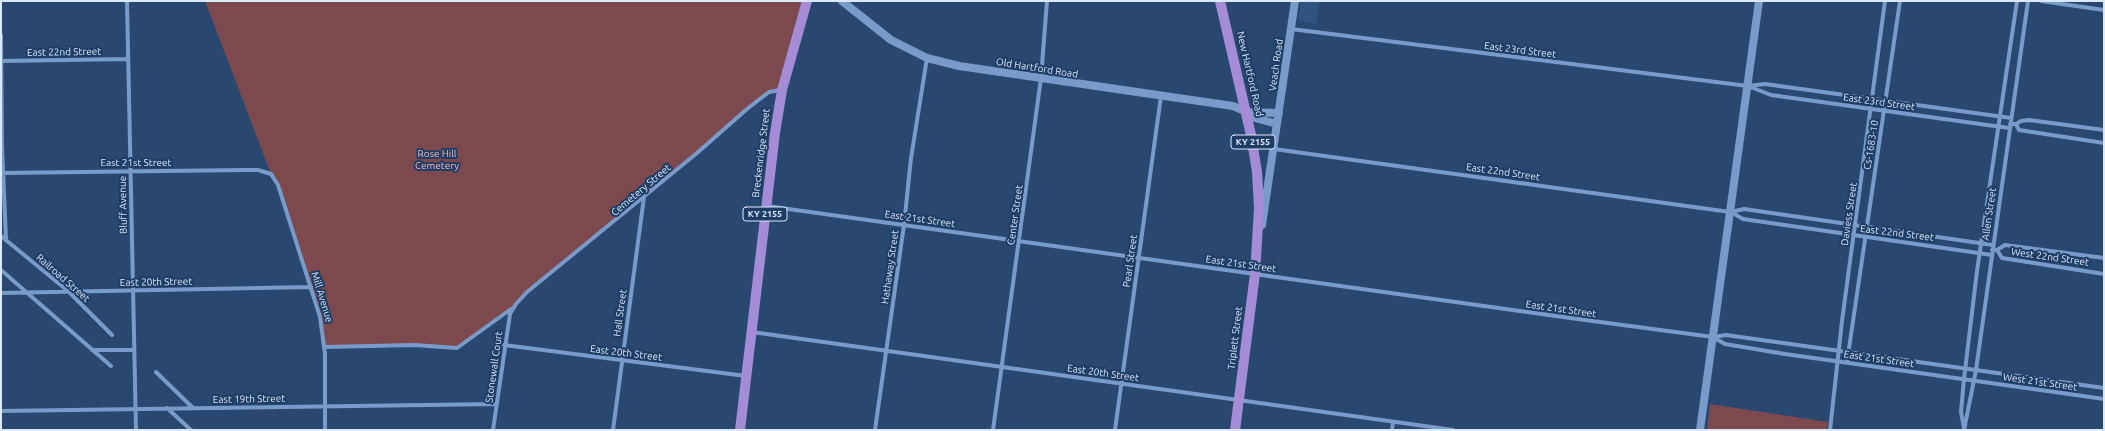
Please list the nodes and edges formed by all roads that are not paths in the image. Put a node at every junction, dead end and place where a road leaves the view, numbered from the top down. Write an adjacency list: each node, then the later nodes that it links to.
1 (127, 1): 17 (street, Bluff Avenue)
2 (807, 1): 21 (main road, Breckenridge Street / KY 2155)
3 (842, 1): 16 (street, Old Hartford Road)
4 (1047, 1): 19 (street, Center Street)
5 (1220, 1): 27 (main road, New Hartford Road / KY 2155)
6 (1295, 1): 14 (street, Veach Road)
7 (1759, 1): 20 (street)
8 (1885, 1): 23 (street, Daviess Street)
9 (1900, 1): 24 (street, Cs-1683-10)
10 (2017, 1): 29 (street, Allen Street)
11 (2028, 1): 30 (street, Allen Street)
12 (2041, 1): 13 (street)
13 (2104, 10)
14 (1291, 28): 20 (street, East 23rd Street); 28 (street, Veach Road)
15 (1, 35): 18 (street)
16 (927, 58): 19 (street, Old Hartford Road); 44 (street, Hathaway Street)
17 (128, 59): 18 (street, East 22nd Street); 38 (street, Bluff Avenue)
18 (1, 61): 39 (street)
19 (1041, 78): 22 (street, Old Hartford Road); 51 (street, Center Street)
20 (1748, 86): 23 (street, East 23rd Street); 25 (street, East 23rd Street); 43 (street)
21 (782, 90): 41 (street, Cemetery Street); 42 (main road, Breckenridge Street / KY 2155)
22 (1161, 95): 27 (street, Old Hartford Road); 58 (street, Pearl Street)
23 (1873, 99): 24 (street, East 23rd Street); 25 (street, Daviess Street)
24 (1885, 101): 26 (street, Cs-1683-10); 29 (street, East 23rd Street)
25 (1872, 110): 26 (street, East 23rd Street); 45 (street, Daviess Street)
26 (1884, 111): 33 (street, East 23rd Street); 46 (street, Cs-1683-10)
27 (1247, 112): 28 (street); 31 (street); 54 (main road, New Hartford Road / KY 2155)
28 (1278, 113): 31 (street, Veach Road)
29 (2001, 117): 30 (street, East 23rd Street); 33 (street, Allen Street)
30 (2010, 118): 34 (street, Allen Street)
31 (1277, 124): 37 (street, Veach Road)
32 (2016, 124): 34 (street, East 23rd Street); 35 (street, East 23rd Street); 36 (street)
33 (1999, 126): 34 (street, East 23rd Street); 52 (street, Allen Street)
34 (2010, 126): 53 (street, Allen Street)
35 (2104, 130)
36 (2104, 143)
37 (1274, 149): 43 (street, East 22nd Street); 54 (street, Veach Road)
38 (131, 171): 39 (street, East 21st Street); 40 (street, East 21st Street); 64 (street, Bluff Avenue)
39 (2, 173): 50 (street)
40 (271, 174): 63 (street, Mill Avenue)
41 (644, 198): 68 (street, Cemetery Street); 79 (street, Hall Street)
42 (766, 206): 44 (street, East 21st Street); 69 (main road, Breckenridge Street / KY 2155)
43 (1730, 212): 45 (street, East 22nd Street); 47 (street, East 22nd Street); 71 (street)
44 (904, 225): 51 (street, East 21st Street); 76 (street, Hathaway Street)
45 (1856, 225): 46 (street, East 22nd Street); 47 (street, Daviess Street)
46 (1866, 226): 49 (street, Cs-1683-10); 52 (street, East 22nd Street)
47 (1854, 235): 49 (street, East 22nd Street); 77 (street, Daviess Street)
48 (1, 236): 50 (street, Railroad Street)
49 (1865, 237): 57 (street, East 22nd Street); 78 (street, Cs-1683-10)
50 (6, 240): 65 (street, Railroad Street)
51 (1019, 241): 58 (street, East 21st Street); 83 (street, Center Street)
52 (1982, 243): 53 (street, East 22nd Street); 57 (street, Allen Street)
53 (1993, 245): 56 (street, Allen Street)
54 (1258, 249): 61 (main road, Triplett Street / KY 2155)
55 (1997, 250): 56 (street, West 22nd Street); 59 (street, West 22nd Street); 62 (street, West 22nd Street)
56 (1992, 252): 57 (street, East 22nd Street); 85 (street, Allen Street)
57 (1980, 253): 84 (street, Allen Street)
58 (1138, 258): 61 (street, East 21st Street); 90 (street, Pearl Street)
59 (2104, 258)
60 (1, 270): 67 (street)
61 (1255, 274): 71 (street, East 21st Street); 93 (main road, Triplett Street / KY 2155)
62 (2104, 274)
63 (311, 287): 64 (street, East 20th Street); 73 (street, Mill Avenue)
64 (133, 290): 65 (street, East 20th Street); 75 (street, Bluff Avenue)
65 (68, 291): 67 (street, East 20th Street); 70 (street, Railroad Street)
66 (1, 293): 67 (street, East 20th Street)
67 (26, 293): 74 (street)
68 (513, 307): 72 (street, Stonewall Court); 73 (street, Cemetery Street)
69 (752, 332): 76 (street, East 20th Street); 87 (main road, Breckenridge Street / KY 2155)
70 (112, 335)
71 (1713, 337): 77 (street, East 21st Street); 80 (street, East 21st Street); 113 (street)
72 (504, 345): 79 (street, East 20th Street); 94 (street, Stonewall Court)
73 (324, 347): 95 (street, Mill Avenue)
74 (92, 350): 75 (street); 82 (street)
75 (133, 350): 98 (street, Bluff Avenue)
76 (886, 350): 83 (street, East 20th Street); 107 (street, Hathaway Street)
77 (1839, 351): 78 (street, East 21st Street); 80 (street, Daviess Street)
78 (1849, 352): 81 (street, Cs-1683-10); 84 (street, East 21st Street)
79 (622, 360): 87 (street, East 20th Street); 105 (street, Hall Street)
80 (1838, 361): 81 (street, East 21st Street); 114 (street, Daviess Street)
81 (1847, 362): 88 (street, East 21st Street)
82 (111, 366)
83 (1001, 366): 90 (street, East 20th Street); 108 (street, Center Street)
84 (1965, 368): 85 (street, East 21st Street); 88 (street, Allen Street)
85 (1976, 370): 89 (street, Allen Street); 91 (street, West 21st Street)
86 (156, 372): 96 (street)
87 (746, 376): 106 (main road, Breckenridge Street / KY 2155)
88 (1964, 379): 89 (street, East 21st Street); 115 (street, Allen Street)
89 (1974, 380): 92 (street, West 21st Street); 115 (street, Allen Street)
90 (1121, 383): 93 (street, East 20th Street); 109 (street, Pearl Street)
91 (2104, 388)
92 (2104, 399)
93 (1239, 400): 100 (street, East 20th Street); 110 (main road, Triplett Street / KY 2155)
94 (496, 404): 95 (street, East 19th Street); 104 (street, Stonewall Court)
95 (325, 406): 96 (street, East 19th Street); 103 (street, Mill Avenue)
96 (192, 407): 97 (street, East 19th Street)
97 (167, 408): 98 (street, East 19th Street); 102 (street)
98 (135, 409): 99 (street, East 19th Street); 101 (street, Bluff Avenue)
99 (1, 411)
100 (1393, 422): 111 (street); 112 (street, East 20th Street)
101 (136, 430)
102 (190, 430)
103 (325, 430)
104 (493, 430)
105 (613, 430)
106 (740, 430)
107 (875, 430)
108 (993, 430)
109 (1115, 430)
110 (1235, 430)
111 (1392, 430)
112 (1453, 430)
113 (1700, 430)
114 (1830, 430)
115 (1964, 430)

